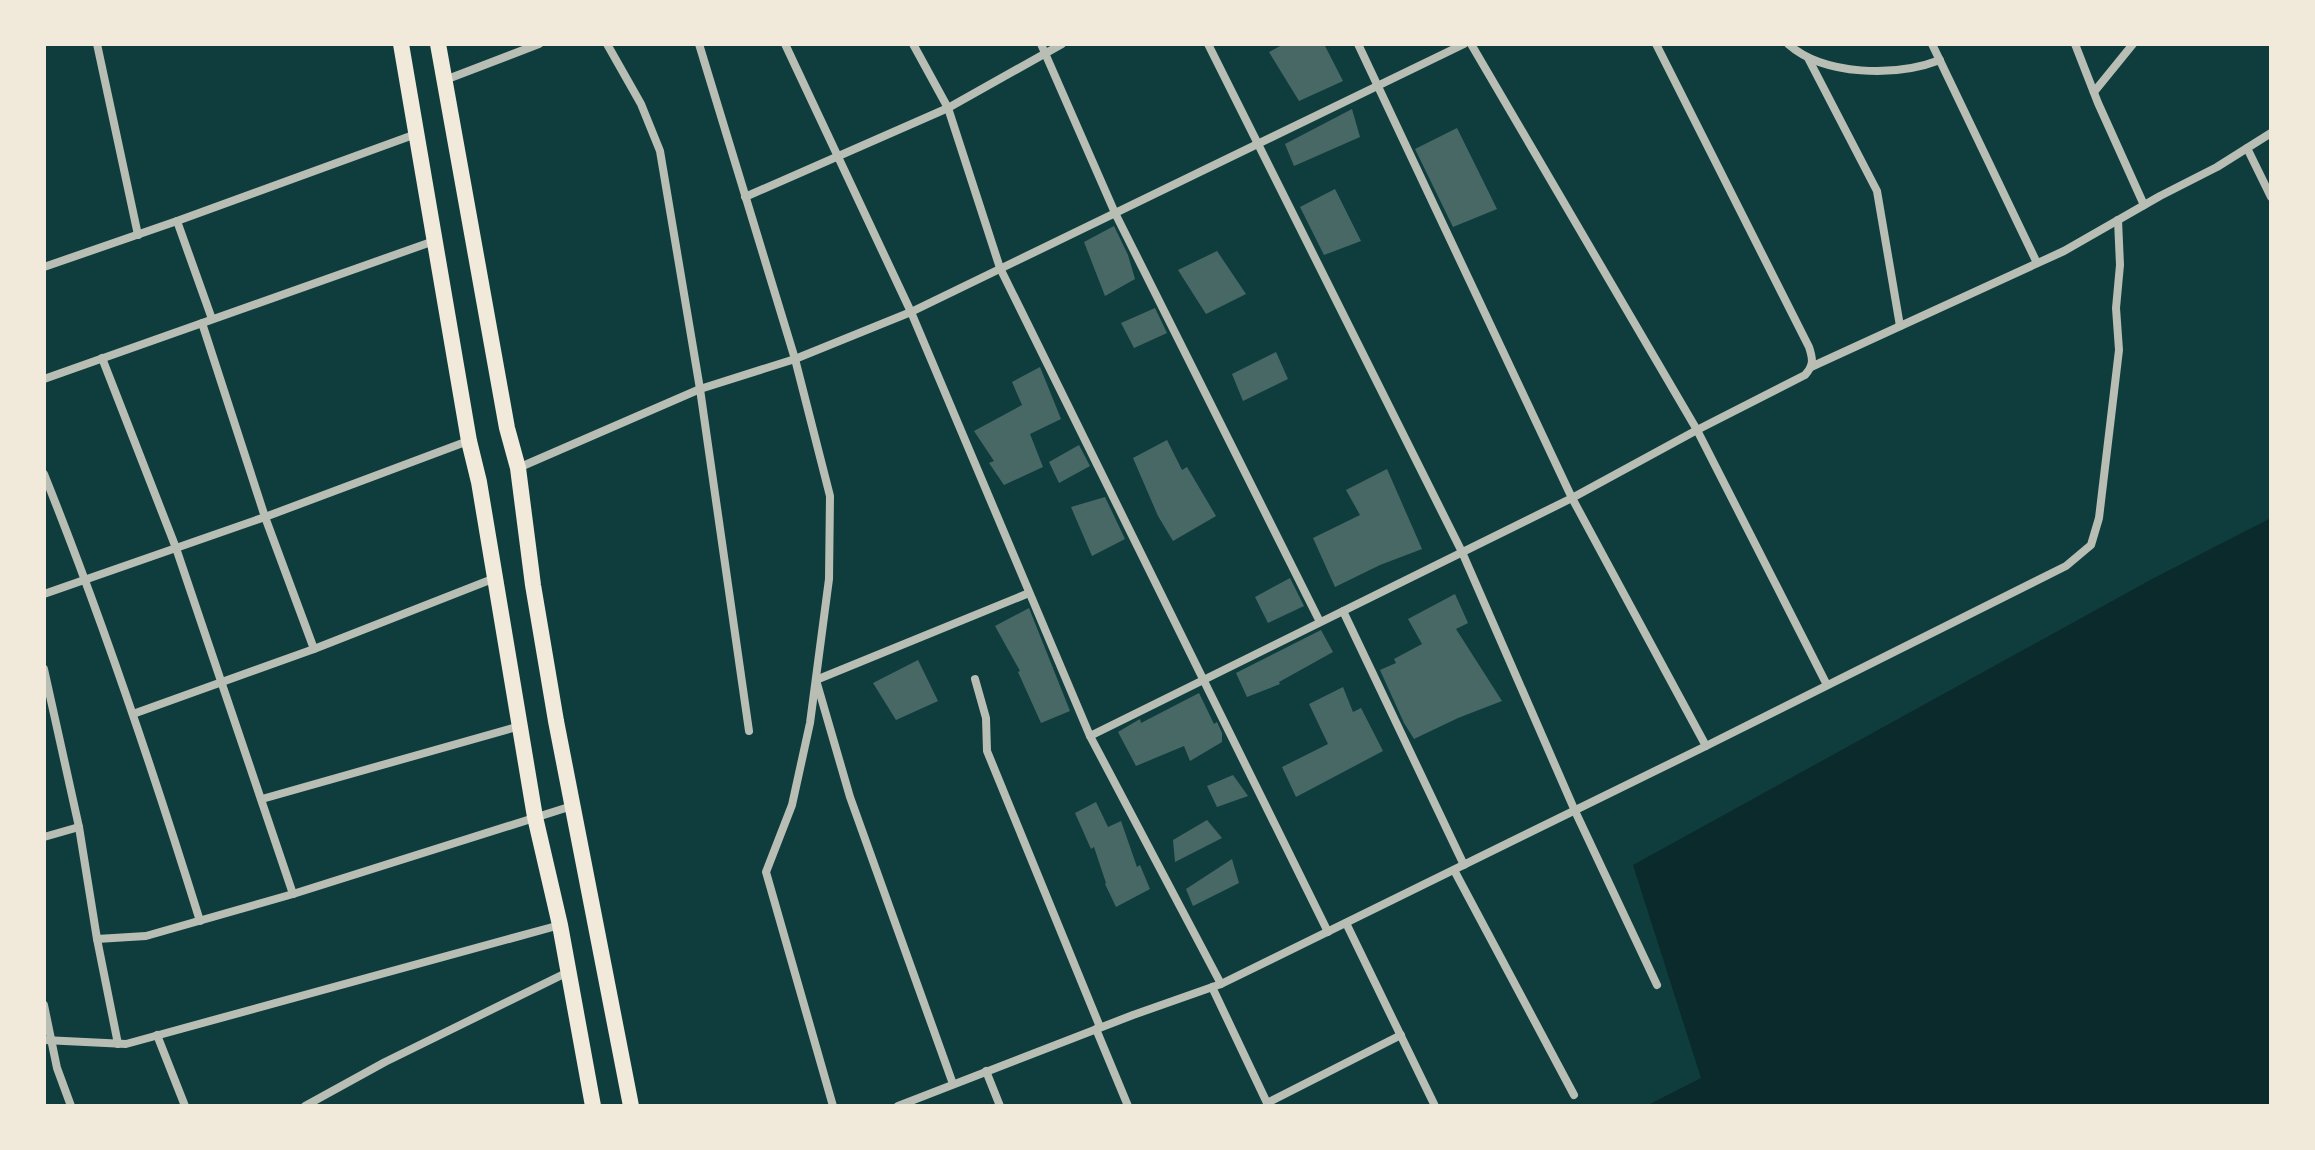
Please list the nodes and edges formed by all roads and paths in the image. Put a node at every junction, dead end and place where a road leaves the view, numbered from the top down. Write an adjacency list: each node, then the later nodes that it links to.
1 (97, 44): 38 (street)
2 (401, 44): 28 (main road)
3 (438, 44): 23 (main road)
4 (539, 44): 23 (street)
5 (607, 44): 51 (street)
6 (699, 44): 32 (street)
7 (785, 44): 31 (street)
8 (913, 44): 26 (street)
9 (1041, 44): 20 (street)
10 (1062, 44): 20 (street)
11 (1208, 44): 29 (street)
12 (1358, 44): 24 (street)
13 (1464, 44): 24 (street)
14 (1471, 44): 52 (street)
15 (1656, 44): 49 (street)
16 (1788, 44): 21 (street)
17 (1932, 44): 22 (street)
18 (2075, 44): 25 (street)
19 (2133, 44): 25 (street)
20 (1045, 53): 26 (street); 35 (street)
21 (1808, 58): 22 (street); 46 (street)
22 (1940, 60): 40 (street)
23 (445, 80): 54 (main road)
24 (1377, 86): 29 (street); 56 (street)
25 (2094, 92): 34 (street)
26 (948, 108): 31 (street); 42 (street)
27 (2271, 133): 30 (street)
28 (416, 134): 37 (street); 39 (main road)
29 (1256, 145): 35 (street); 59 (street)
30 (2247, 148): 33 (street); 34 (street)
31 (837, 157): 32 (street); 43 (street)
32 (745, 197): 48 (street)
33 (2271, 197)
34 (2144, 205): 36 (street)
35 (1115, 213): 42 (street); 65 (street)
36 (2118, 220): 40 (street); 72 (street)
37 (177, 221): 38 (street); 44 (street)
38 (138, 235): 41 (street)
39 (434, 241): 44 (street); 53 (main road)
40 (2037, 263): 46 (street)
41 (44, 267)
42 (1000, 268): 43 (street); 70 (street)
43 (911, 312): 48 (street); 62 (street)
44 (212, 319): 45 (street)
45 (202, 323): 47 (street); 57 (street)
46 (1900, 326): 49 (street)
47 (102, 358): 50 (street); 58 (street)
48 (795, 359): 51 (street); 69 (street)
49 (1811, 367): 52 (street)
50 (44, 379)
51 (700, 389): 54 (street); 75 (street)
52 (1697, 430): 56 (street); 72 (street)
53 (469, 441): 57 (street); 60 (main road)
54 (518, 468): 79 (main road)
55 (44, 474): 61 (street)
56 (1572, 498): 59 (street); 77 (street)
57 (265, 517): 58 (street); 66 (street)
58 (176, 548): 61 (street); 71 (street)
59 (1462, 552): 64 (street); 80 (street)
60 (495, 578): 66 (street); 74 (main road)
61 (86, 580): 63 (street); 73 (street)
62 (1029, 593): 69 (street); 76 (street)
63 (44, 594)
64 (1343, 611): 65 (street); 84 (street)
65 (1320, 622): 70 (street)
66 (314, 649): 71 (street)
67 (44, 669): 82 (street)
68 (975, 679): 96 (street)
69 (816, 680): 102 (street); 110 (street)
70 (1202, 680): 76 (street); 90 (street)
71 (222, 682): 73 (street); 78 (street)
72 (1827, 685): 77 (street)
73 (133, 714): 87 (street)
74 (520, 726): 78 (street); 81 (main road)
75 (749, 731)
76 (1090, 736): 93 (street)
77 (1706, 746): 80 (street)
78 (262, 799): 86 (street)
79 (572, 806): 81 (street); 109 (main road)
80 (1575, 811): 84 (street); 94 (street)
81 (535, 817): 86 (street); 89 (main road)
82 (79, 827): 83 (street); 91 (street)
83 (44, 837)
84 (1464, 865): 85 (street)
85 (1454, 870): 88 (street); 103 (street)
86 (293, 894): 87 (street)
87 (200, 921): 91 (street)
88 (1346, 923): 90 (street); 98 (street)
89 (560, 925): 92 (main road); 97 (street)
90 (1328, 932): 93 (street)
91 (97, 939): 100 (street)
92 (569, 971): 107 (street); 108 (main road)
93 (1217, 985): 96 (street); 104 (street)
94 (1657, 985)
95 (44, 1005): 99 (street)
96 (1098, 1028): 101 (street); 113 (street)
97 (157, 1035): 100 (street); 106 (street)
98 (1401, 1035): 104 (street); 114 (street)
99 (48, 1040): 100 (street); 105 (street)
100 (118, 1044)
101 (986, 1071): 102 (street); 112 (street)
102 (953, 1084): 111 (street)
103 (1574, 1095)
104 (1268, 1104)
105 (71, 1106)
106 (185, 1106)
107 (305, 1106)
108 (593, 1106)
109 (631, 1106)
110 (833, 1106)
111 (898, 1106)
112 (1000, 1106)
113 (1128, 1106)
114 (1435, 1106)

